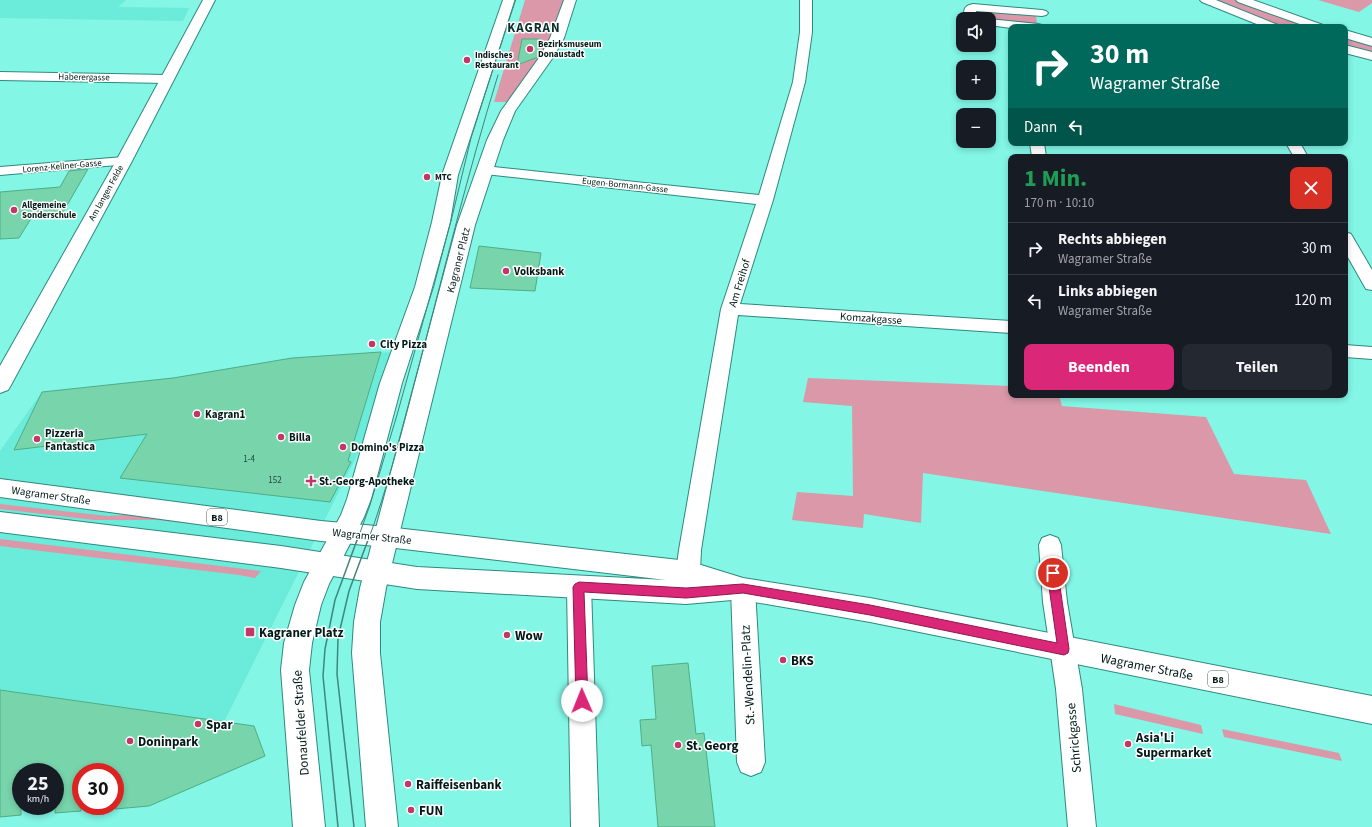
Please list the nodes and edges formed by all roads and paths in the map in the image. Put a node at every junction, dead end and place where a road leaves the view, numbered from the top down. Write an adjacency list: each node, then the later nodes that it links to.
1 (208, 0): 20 (main road, Am langen Felde)
2 (509, 0): 34 (main road)
3 (570, 0): 22 (main road, Kagraner Platz)
4 (806, 0): 24 (street, Am Freihof)
5 (1206, 0): 13 (street)
6 (1242, 0): 14 (street)
7 (1045, 1): 9 (street)
8 (970, 12): 9 (street)
9 (1042, 13): 12 (street)
10 (996, 23): 11 (street)
11 (1009, 24)
12 (1044, 24)
13 (1266, 24)
14 (1310, 24)
15 (1348, 35): 16 (street)
16 (1372, 42)
17 (1348, 50): 18 (street)
18 (1372, 56)
19 (0, 76): 20 (street, Haberergasse)
20 (167, 79): 21 (main road, Am langen Felde)
21 (124, 161): 23 (street, Lorenz-Kellner-Gasse); 31 (main road, Am langen Felde)
22 (485, 170): 24 (street, Eugen-Bormann-Gasse); 35 (main road, Kagraner Platz)
23 (0, 171)
24 (765, 200): 27 (street, Am Freihof)
25 (1348, 242): 26 (street)
26 (1372, 285)
27 (730, 309): 28 (street, Komzakgasse); 39 (street, Am Freihof)
28 (1008, 326)
29 (1348, 351): 30 (street)
30 (1372, 353)
31 (0, 385)
32 (0, 488): 34 (main road, Wagramer Straße / B8)
33 (0, 522): 37 (main road, Wagramer Straße / B8)
34 (343, 533): 35 (main road, Wagramer Straße / B8); 37 (main road, Donaufelder Straße)
35 (388, 537): 38 (main road); 39 (main road, Wagramer Straße / B8)
36 (1050, 545): 42 (street)
37 (326, 564): 38 (main road, Wagramer Straße / B8); 45 (main road, Donaufelder Straße)
38 (377, 572): 40 (main road, Wagramer Straße / B8); 46 (main road)
39 (688, 572): 41 (main road, Wagramer Straße / B8)
40 (579, 587): 41 (main road, Wagramer Straße / B8); 47 (street)
41 (743, 589): 42 (main road, Wagramer Straße / B8); 44 (street, St.-Wendelin-Platz)
42 (1064, 649): 43 (main road, Wagramer Straße / B8); 48 (street, Schrickgasse)
43 (1372, 710)
44 (751, 762)
45 (309, 827)
46 (382, 827)
47 (585, 827)
48 (1082, 827)

